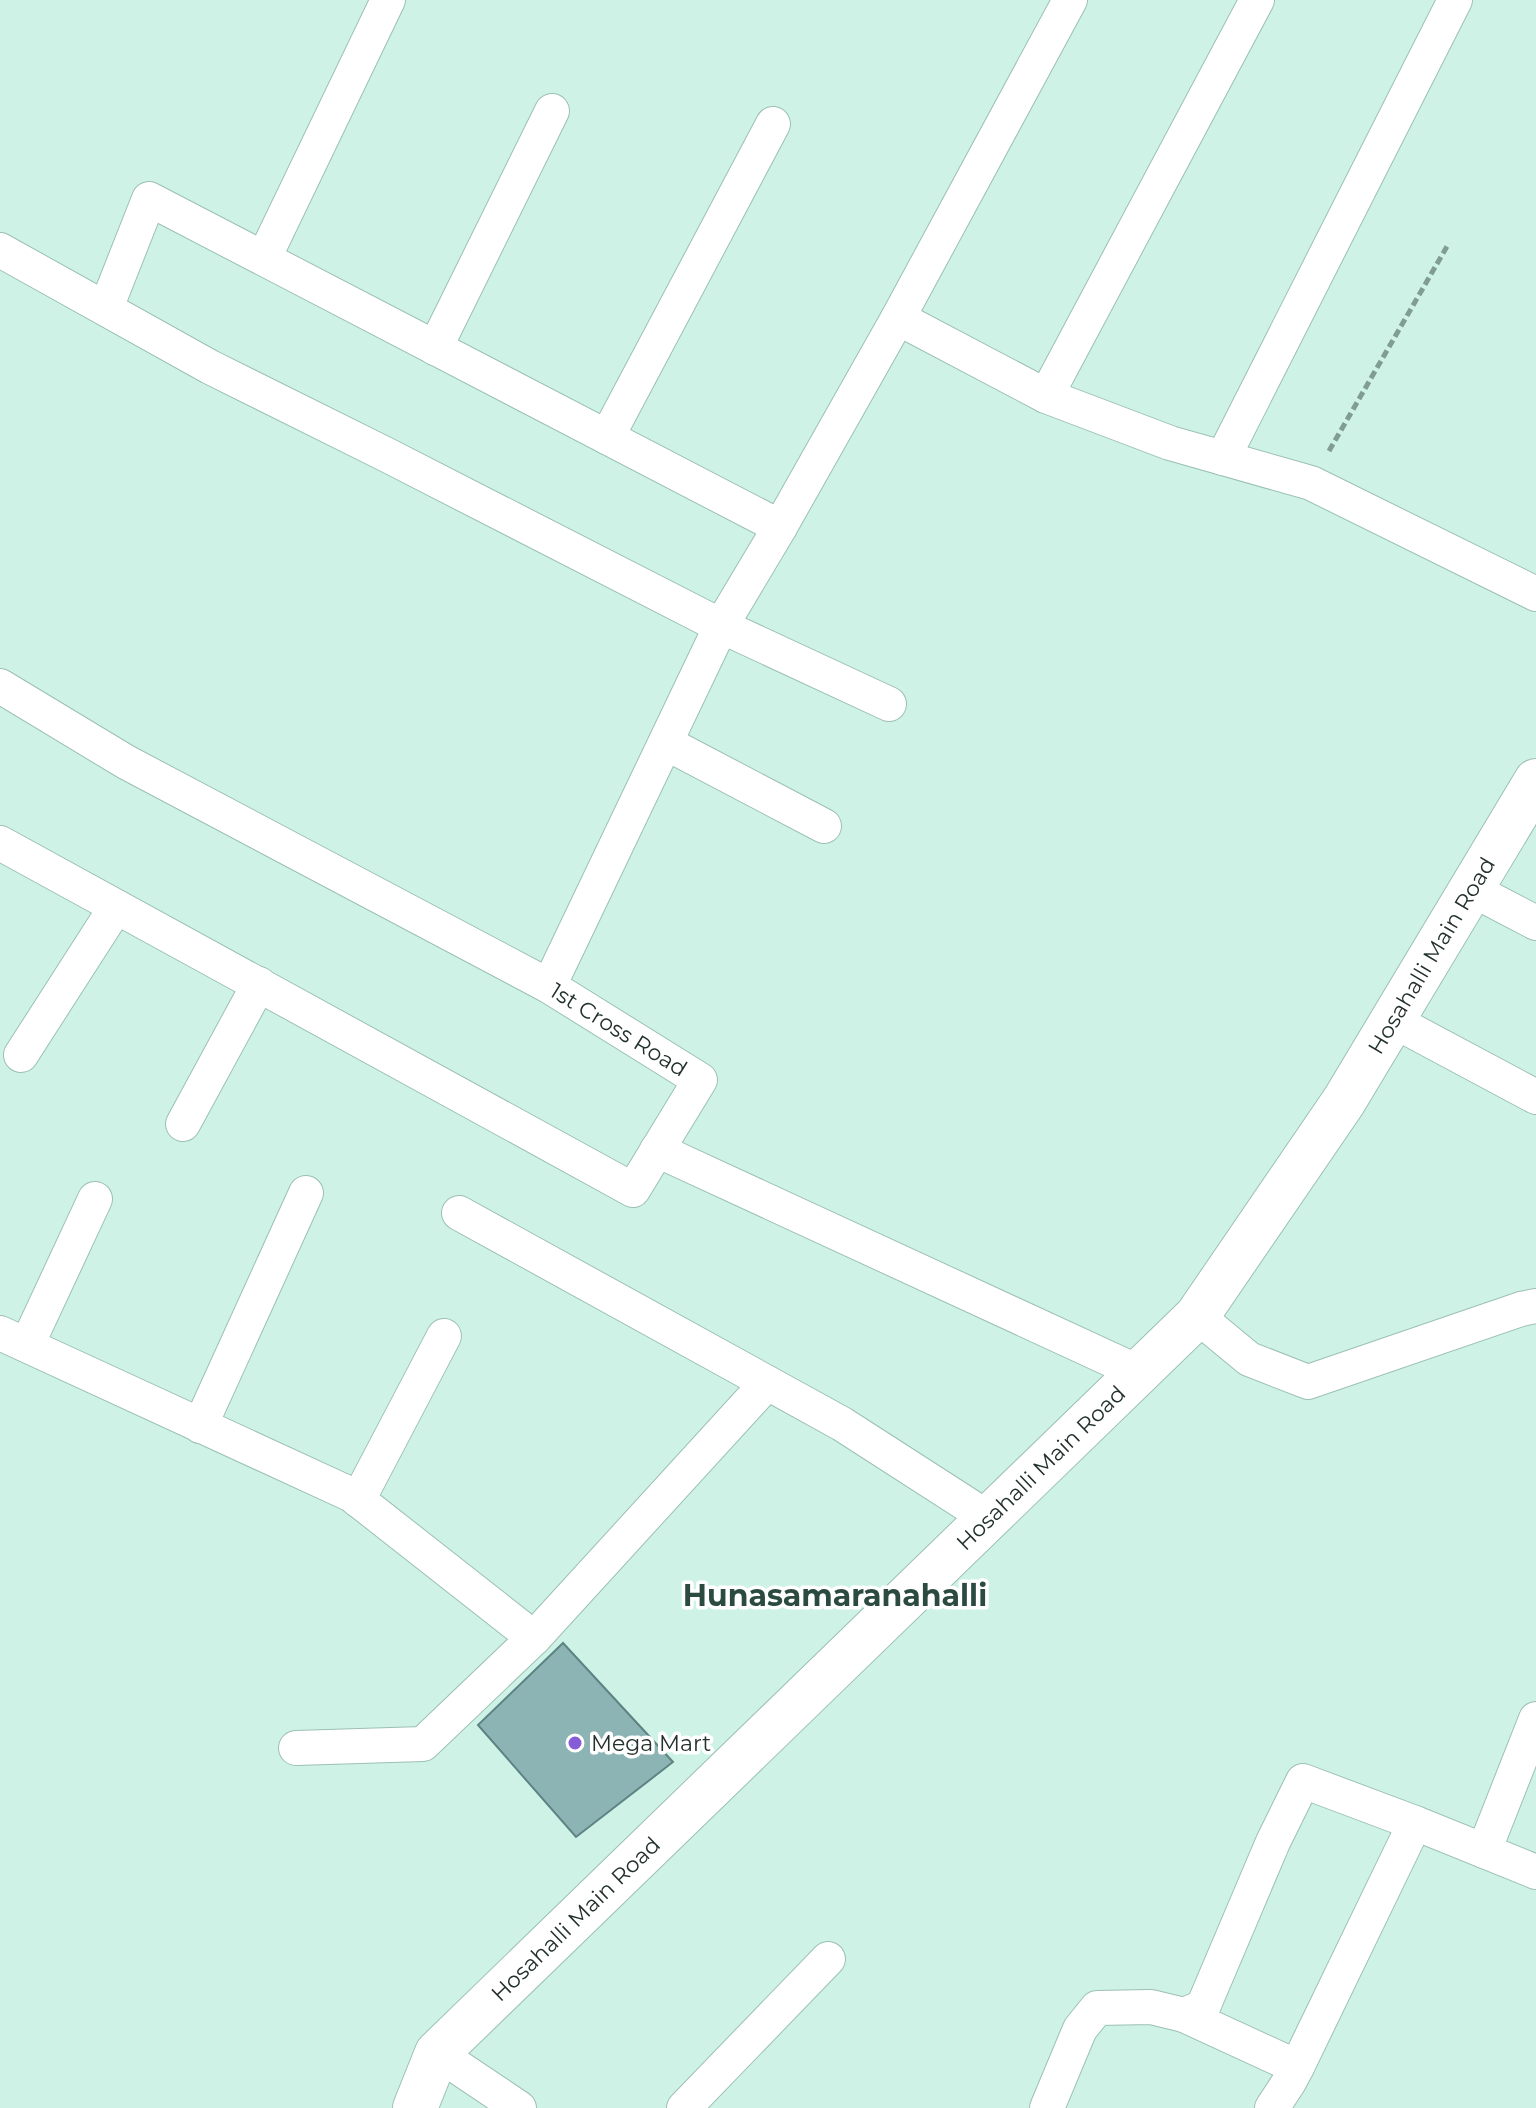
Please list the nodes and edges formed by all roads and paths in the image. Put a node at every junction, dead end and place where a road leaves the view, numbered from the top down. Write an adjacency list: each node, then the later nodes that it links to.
1 (1070, 0): 11 (street)
2 (1257, 0): 13 (street)
3 (1455, 0): 15 (street)
4 (381, 2): 9 (street)
5 (552, 111): 12 (street)
6 (773, 124): 14 (street)
7 (1449, 243): 16 (path)
8 (0, 250): 10 (street)
9 (264, 258): 10 (street); 12 (street)
10 (106, 308): 19 (street)
11 (898, 318): 13 (street); 17 (street)
12 (435, 348): 14 (street)
13 (1046, 396): 15 (street)
14 (607, 437): 17 (street)
15 (1223, 458): 16 (street)
16 (1311, 483): 18 (street)
17 (780, 527): 19 (street)
18 (1536, 594)
19 (721, 626): 21 (street); 22 (street)
20 (0, 686): 30 (street, 1st Cross Road)
21 (889, 704)
22 (666, 743): 24 (street); 30 (street)
23 (1536, 781): 26 (street, Hosahalli Main Road)
24 (824, 826)
25 (0, 843): 27 (street)
26 (1471, 889): 28 (street); 31 (street, Hosahalli Main Road)
27 (116, 907): 29 (street); 32 (street)
28 (1536, 923)
29 (259, 984): 34 (street); 35 (street)
30 (549, 986): 35 (street, 1st Cross Road)
31 (1392, 1020): 33 (street); 40 (street, Hosahalli Main Road)
32 (21, 1055)
33 (1536, 1097)
34 (183, 1124)
35 (657, 1150): 43 (street)
36 (306, 1193): 45 (street)
37 (95, 1199): 42 (street)
38 (459, 1213): 44 (street)
39 (1536, 1306): 40 (street)
40 (1197, 1316): 43 (street, Hosahalli Main Road)
41 (444, 1336): 46 (street)
42 (14, 1339): 45 (street)
43 (1138, 1372): 47 (street, Hosahalli Main Road)
44 (767, 1383): 47 (street); 48 (street)
45 (200, 1426): 46 (street)
46 (358, 1500): 48 (street)
47 (988, 1518): 56 (street, Hosahalli Main Road)
48 (534, 1638): 50 (street)
49 (1536, 1719): 52 (street)
50 (296, 1748)
51 (1415, 1823): 52 (street); 55 (street); 57 (street)
52 (1484, 1851): 53 (street)
53 (1536, 1872)
54 (828, 1959): 60 (street)
55 (1184, 2015): 57 (street); 61 (street)
56 (437, 2053): 58 (street, Hosahalli Main Road); 59 (street)
57 (1297, 2067): 62 (street)
58 (415, 2108)
59 (519, 2108)
60 (684, 2108)
61 (1047, 2108)
62 (1272, 2108)

